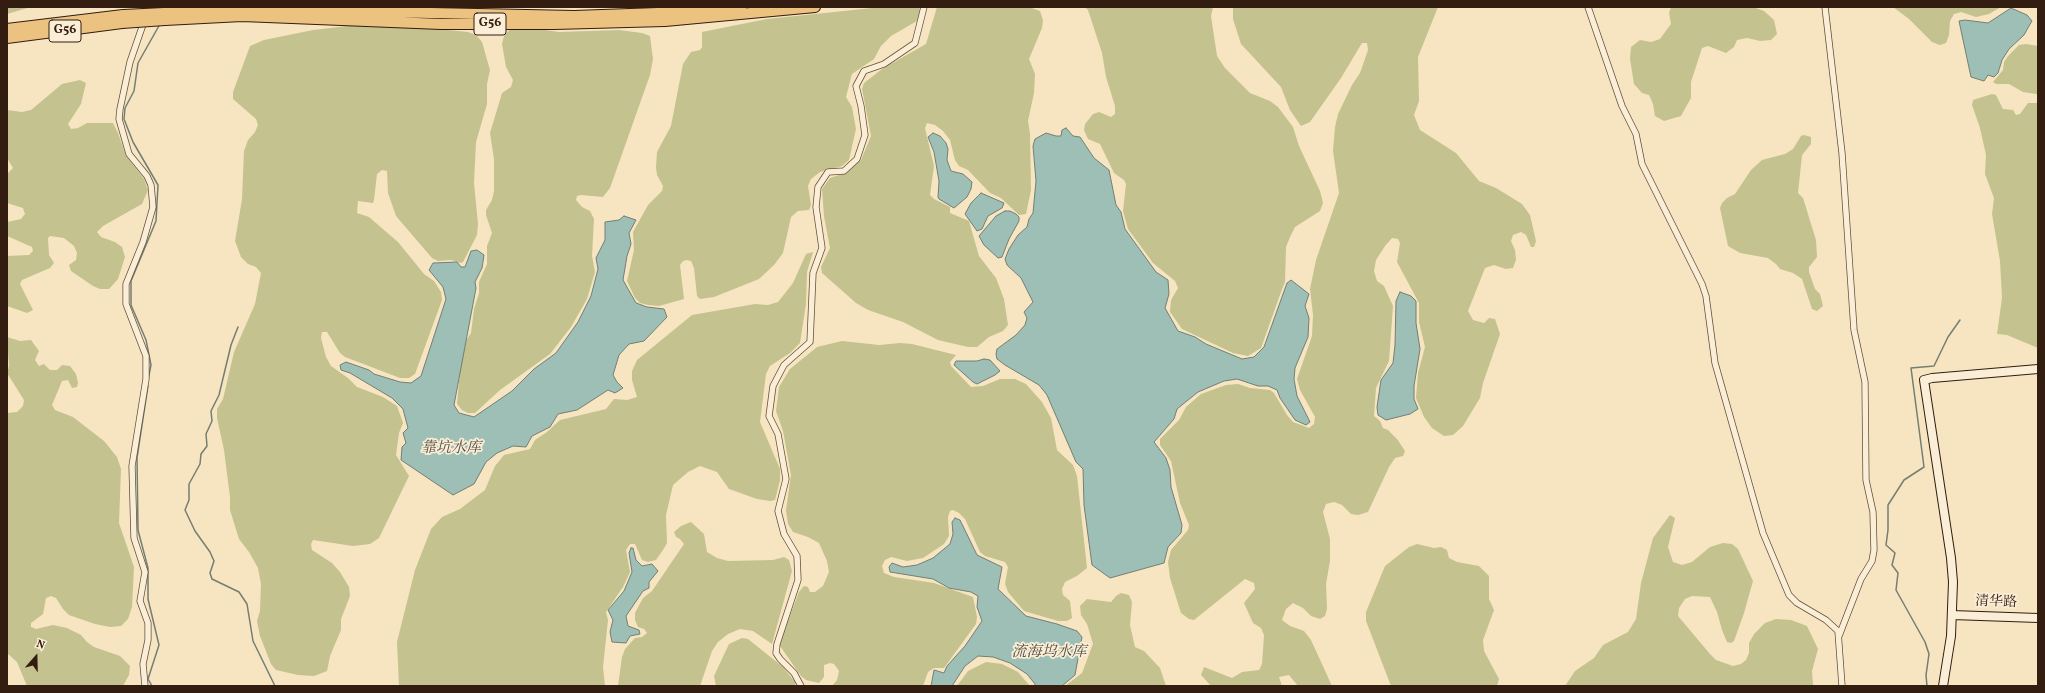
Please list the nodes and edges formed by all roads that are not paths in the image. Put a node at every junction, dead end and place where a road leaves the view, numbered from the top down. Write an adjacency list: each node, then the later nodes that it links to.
1 (149, 7): 15 (street)
2 (741, 7): 7 (highway, G56)
3 (815, 7): 7 (highway, G56)
4 (1588, 7): 14 (street)
5 (1826, 7): 14 (street)
6 (924, 9): 16 (street)
7 (164, 16): 8 (highway, G56, bridge)
8 (123, 19): 9 (highway, G56); 10 (highway, G56)
9 (7, 29)
10 (7, 38)
11 (2038, 369): 12 (street)
12 (1952, 615): 13 (street, 清华路); 18 (street)
13 (2038, 618)
14 (1839, 636): 17 (street)
15 (145, 686)
16 (801, 686)
17 (1842, 686)
18 (1942, 686)

